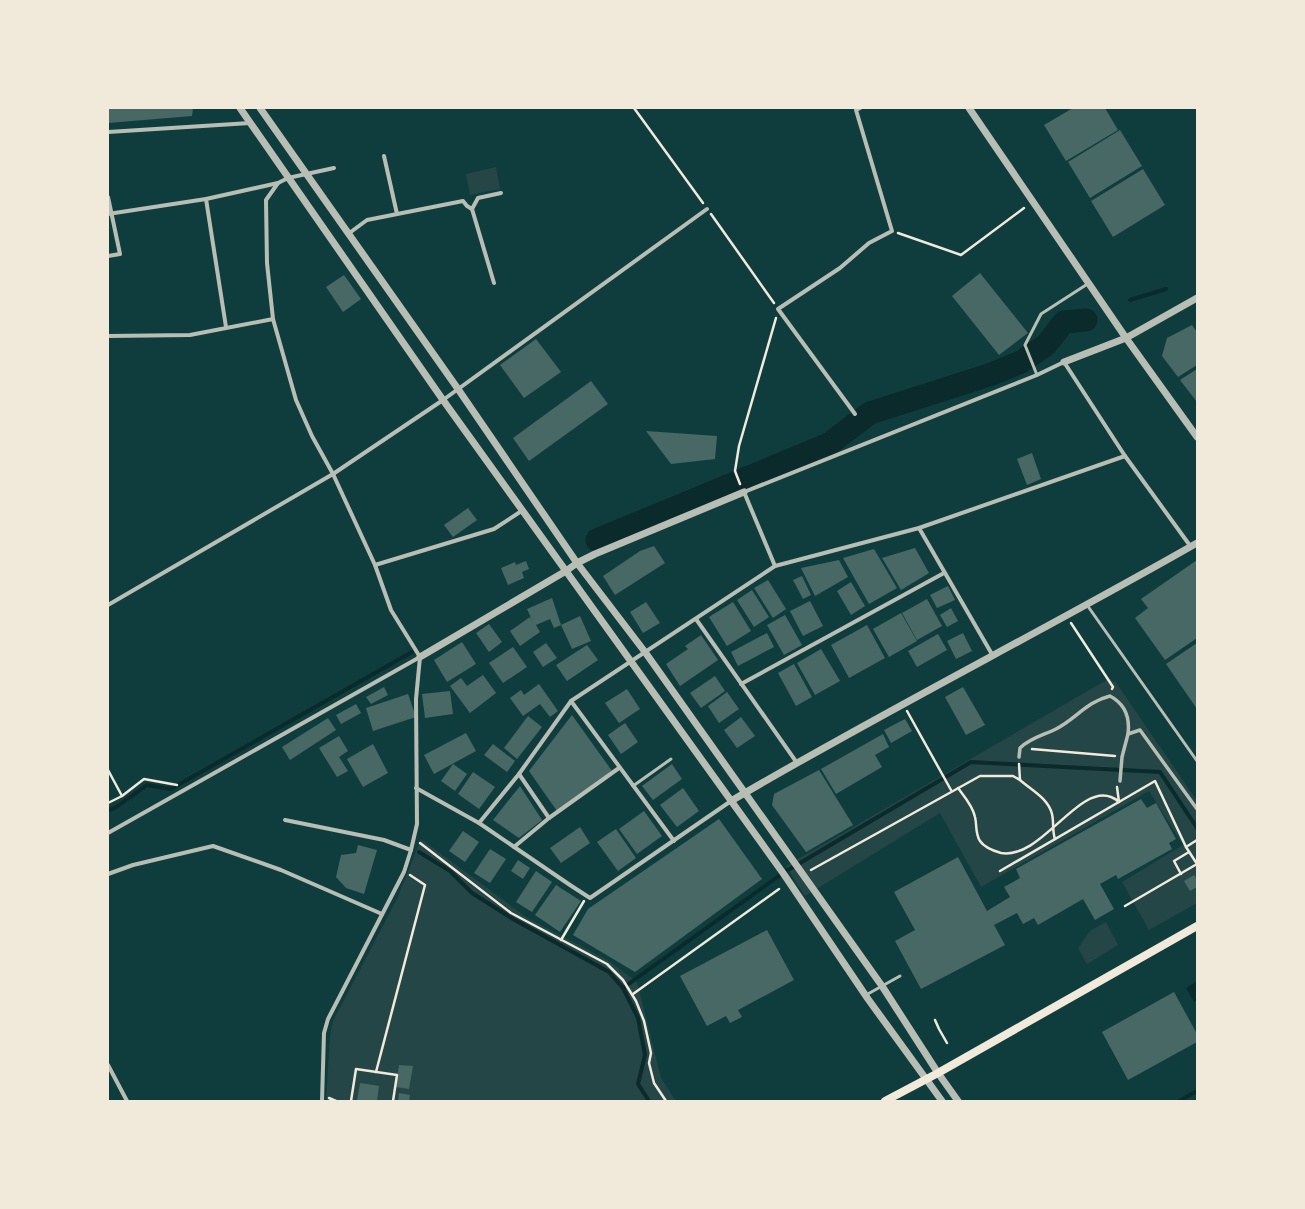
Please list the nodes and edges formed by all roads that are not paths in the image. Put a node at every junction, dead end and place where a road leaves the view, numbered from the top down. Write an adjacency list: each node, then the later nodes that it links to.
1 (240, 108): 5 (street)
2 (260, 108): 9 (street)
3 (860, 108): 32 (street)
4 (969, 108): 22 (street)
5 (250, 123): 6 (street); 10 (street)
6 (108, 132)
7 (384, 156): 18 (street)
8 (334, 168): 9 (street)
9 (306, 174): 10 (street); 19 (street)
10 (288, 178): 11 (street); 31 (street)
11 (278, 183): 14 (street); 24 (street)
12 (501, 193): 16 (street)
13 (108, 197): 17 (street)
14 (206, 199): 17 (street); 25 (street)
15 (707, 208): 30 (street)
16 (472, 209): 18 (street); 21 (street)
17 (110, 214): 20 (street)
18 (397, 214): 19 (street)
19 (348, 234): 30 (street)
20 (108, 256)
21 (494, 283)
22 (1089, 283): 27 (street); 29 (lane)
23 (1197, 298): 27 (street)
24 (273, 319): 25 (street); 35 (street)
25 (226, 327): 26 (street)
26 (108, 336)
27 (1126, 338): 28 (street); 33 (street)
28 (1064, 362): 29 (street); 34 (street)
29 (1037, 375): 36 (street)
30 (458, 389): 31 (street); 40 (street)
31 (444, 400): 35 (street); 37 (street)
32 (854, 414)
33 (1197, 437)
34 (1125, 456): 38 (street); 39 (street)
35 (332, 474): 41 (street); 45 (street)
36 (742, 489): 40 (street); 42 (street)
37 (523, 510): 41 (street); 43 (street)
38 (919, 528): 42 (street); 44 (street)
39 (1194, 545): 46 (street)
40 (577, 563): 43 (street); 48 (street)
41 (375, 565): 50 (street)
42 (775, 566): 47 (street)
43 (566, 571): 50 (street); 51 (street)
44 (944, 573): 49 (street); 52 (street)
45 (108, 605)
46 (1086, 605): 49 (street); 57 (lane)
47 (696, 619): 48 (street); 52 (street)
48 (645, 652): 51 (street); 64 (street)
49 (992, 656): 58 (street)
50 (420, 657): 63 (street); 70 (street)
51 (632, 662): 53 (street); 65 (street)
52 (741, 684): 58 (street)
53 (571, 701): 59 (street); 60 (street)
54 (1128, 734): 55 (street); 61 (street); 66 (street)
55 (1019, 757)
56 (671, 759): 62 (lane)
57 (1197, 760)
58 (797, 763): 64 (street)
59 (619, 768): 62 (street); 67 (street)
60 (519, 774): 67 (street); 69 (street)
61 (1120, 781)
62 (633, 786): 71 (street)
63 (416, 788): 69 (street); 73 (street)
64 (745, 792): 65 (street); 78 (street)
65 (731, 801): 71 (street); 79 (street)
66 (1197, 809)
67 (549, 818): 72 (street)
68 (285, 820): 73 (street)
69 (479, 823): 72 (street)
70 (108, 833)
71 (674, 841): 72 (street)
72 (514, 847)
73 (411, 850): 75 (street)
74 (108, 874): 75 (street)
75 (382, 914): 84 (street)
76 (1197, 926): 81 (main road)
77 (900, 976): 78 (lane)
78 (882, 986): 79 (lane); 81 (street)
79 (866, 995): 82 (street)
80 (108, 1065): 83 (street)
81 (938, 1073): 82 (main road); 87 (street)
82 (926, 1078): 85 (main road); 86 (street)
83 (127, 1101)
84 (322, 1101)
85 (885, 1101)
86 (942, 1101)
87 (958, 1101)

